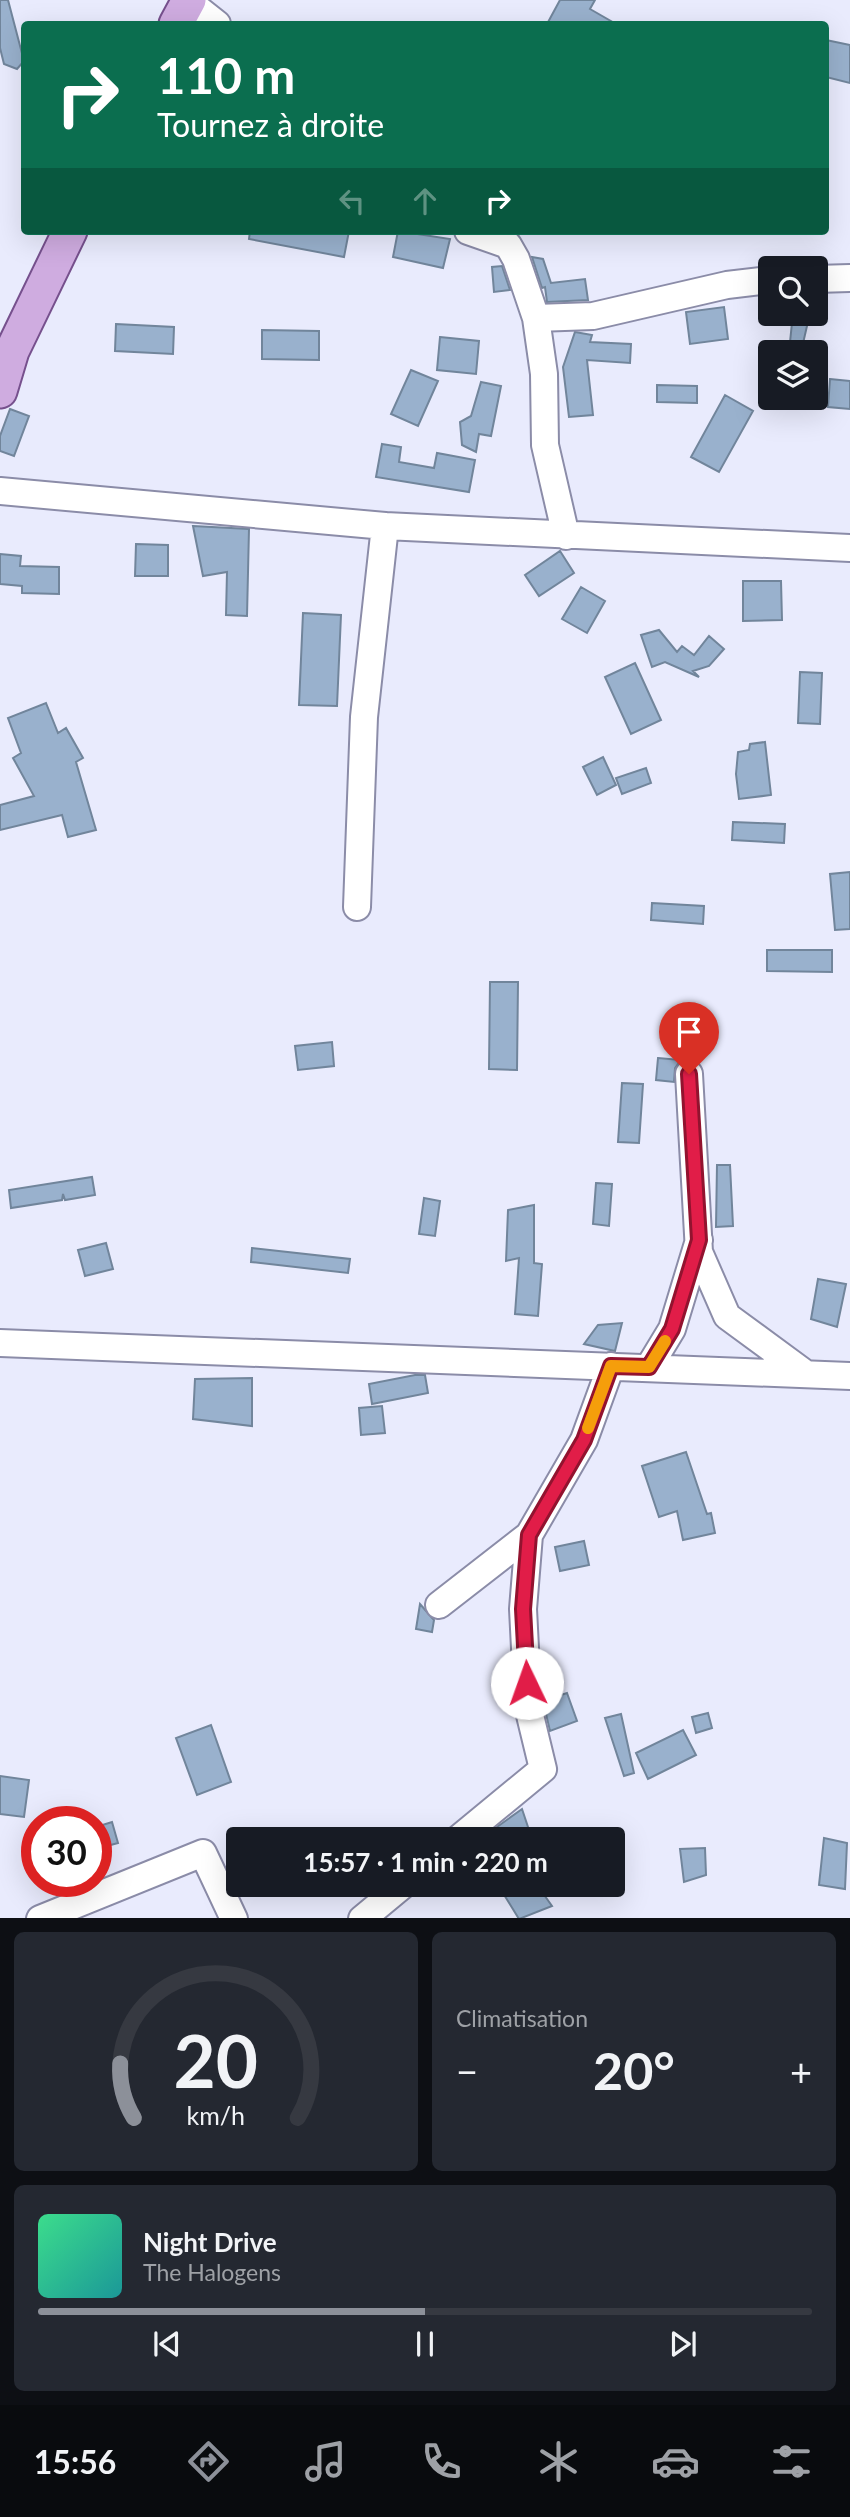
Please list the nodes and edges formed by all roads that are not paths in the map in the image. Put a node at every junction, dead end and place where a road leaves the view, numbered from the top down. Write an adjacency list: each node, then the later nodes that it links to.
1 (184, 9): 2 (street)
2 (210, 21)
3 (68, 235): 9 (main road)
4 (479, 235): 8 (street)
5 (850, 278): 6 (street)
6 (828, 279)
7 (758, 281): 8 (street)
8 (536, 318): 12 (street)
9 (0, 391)
10 (0, 491): 11 (street)
11 (385, 526): 12 (street); 14 (street)
12 (566, 536): 13 (street)
13 (850, 548)
14 (357, 907)
15 (689, 1074): 16 (street)
16 (699, 1240): 19 (street); 20 (street)
17 (0, 1343): 18 (street)
18 (611, 1366): 19 (street); 22 (street)
19 (649, 1367): 20 (street)
20 (807, 1375): 21 (street)
21 (850, 1376)
22 (529, 1535): 23 (street); 24 (street)
23 (439, 1605)
24 (473, 1827)
25 (389, 1897): 28 (street)
26 (42, 1918): 27 (street)
27 (234, 1918)
28 (363, 1918)

